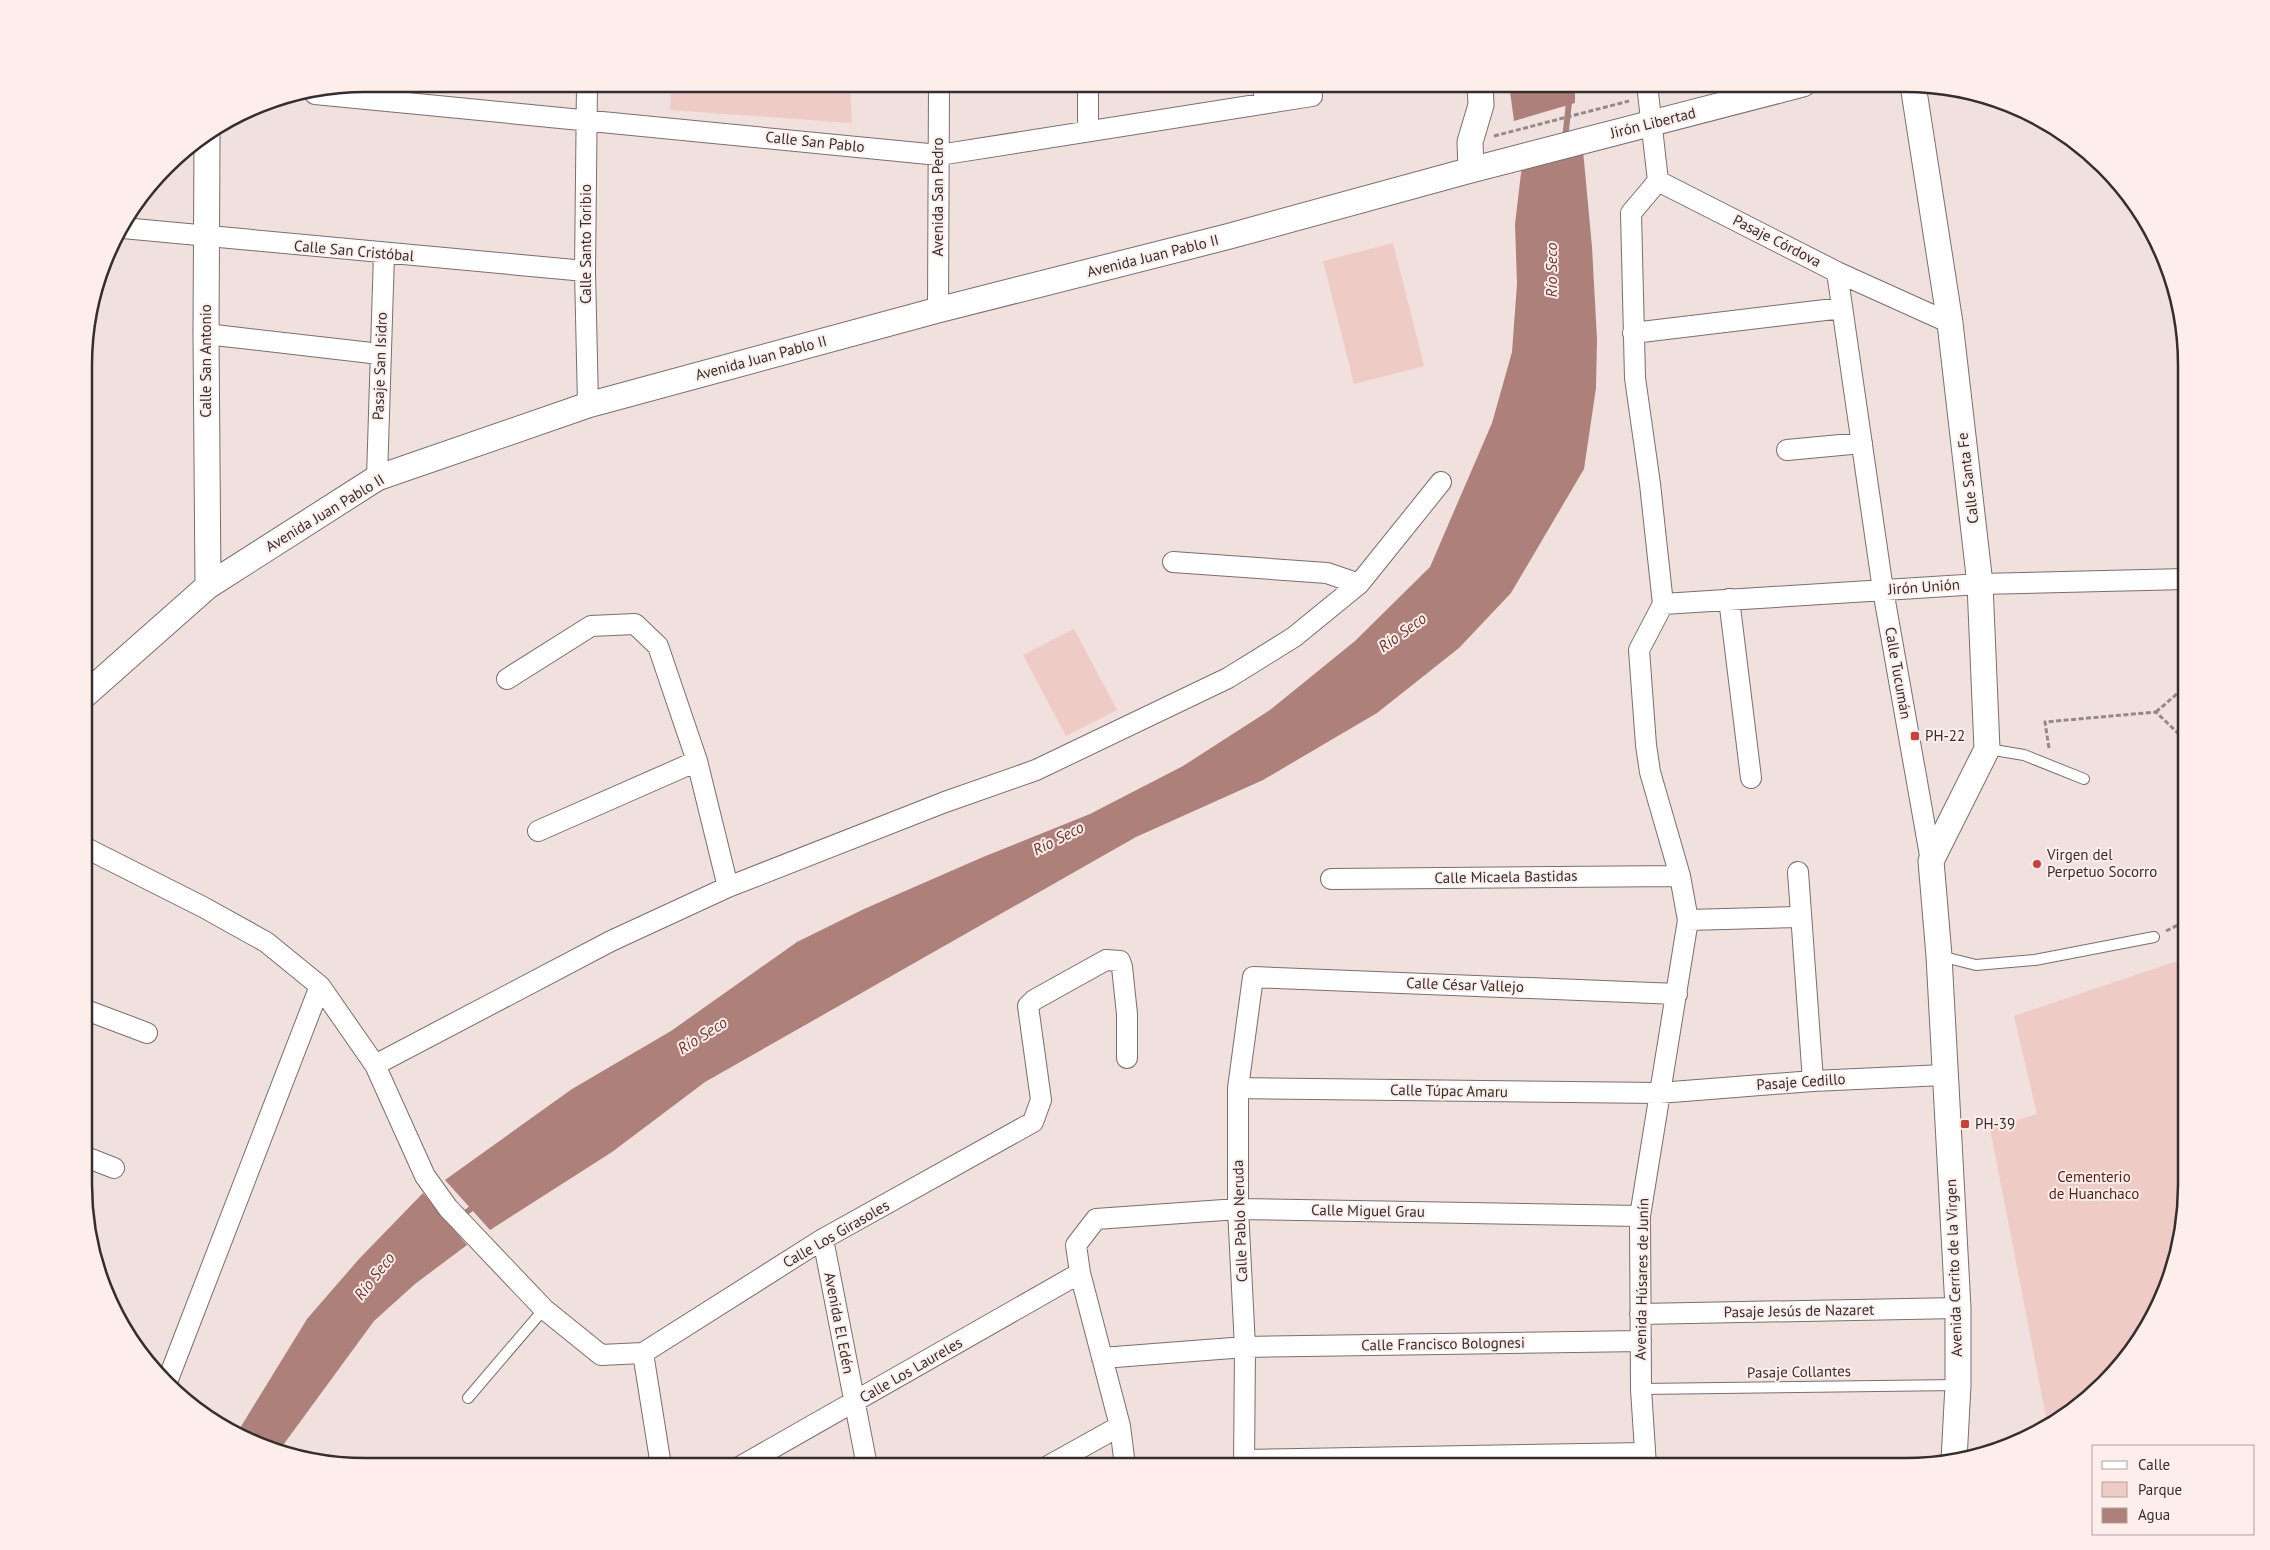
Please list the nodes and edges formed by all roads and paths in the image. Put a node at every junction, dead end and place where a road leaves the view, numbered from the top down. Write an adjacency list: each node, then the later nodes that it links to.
1 (587, 92): 12 (street, Calle Santo Toribio)
2 (939, 92): 17 (street, Avenida San Pedro)
3 (1088, 92): 14 (street)
4 (1480, 92): 19 (street)
5 (1648, 92): 13 (street)
6 (1773, 92): 13 (street, Jirón Libertad)
7 (1914, 93): 28 (street, Calle Santa Fe)
8 (1264, 94): 10 (street, Calle San Pablo); 14 (street, Calle San Pablo)
9 (328, 95): 12 (street, Calle San Pablo)
10 (1312, 96)
11 (1631, 101): 15 (path)
12 (586, 120): 17 (street, Calle San Pablo); 24 (street, Calle Santo Toribio)
13 (1651, 124): 18 (street, Jirón Libertad); 20 (street)
14 (1088, 132): 17 (street, Calle San Pablo)
15 (1508, 133)
16 (207, 144): 22 (street, Calle San Antonio)
17 (939, 155): 27 (street, Avenida San Pedro)
18 (1502, 162): 19 (street, Avenida Juan Pablo II)
19 (1471, 170): 27 (street, Avenida Juan Pablo II)
20 (1658, 181): 25 (street, Pasaje Córdova); 29 (street)
21 (129, 229): 22 (street, Calle San Cristóbal)
22 (206, 236): 23 (street, Calle San Cristóbal); 30 (street, Calle San Antonio)
23 (384, 254): 24 (street, Calle San Cristóbal); 31 (street, Pasaje San Isidro)
24 (585, 271): 32 (street, Calle Santo Toribio)
25 (1838, 272): 26 (street, Calle Tucumán); 28 (street, Pasaje Córdova)
26 (1842, 308): 29 (street); 33 (street, Calle Tucumán)
27 (938, 310): 32 (street, Avenida Juan Pablo II)
28 (1950, 323): 40 (street, Calle Santa Fe)
29 (1633, 333): 44 (street)
30 (206, 334): 31 (street); 41 (street, Calle San Antonio)
31 (380, 354): 35 (street, Pasaje San Isidro)
32 (588, 405): 35 (street, Avenida Juan Pablo II)
33 (1862, 443): 34 (street); 42 (street, Calle Tucumán)
34 (1787, 450)
35 (377, 478): 41 (street, Avenida Juan Pablo II)
36 (1441, 482): 39 (street)
37 (1173, 562): 39 (street)
38 (2178, 579): 40 (street, Jirón Unión)
39 (1359, 584): 61 (street)
40 (1980, 584): 42 (street, Jirón Unión); 50 (street, Calle Santa Fe)
41 (208, 586): 46 (street, Avenida Juan Pablo II)
42 (1883, 590): 43 (street, Jirón Unión); 57 (street, Calle Tucumán)
43 (1728, 599): 44 (street, Jirón Unión); 53 (street)
44 (1663, 604): 59 (street, Avenida Húsares de Junín)
45 (506, 679): 51 (street)
46 (92, 689)
47 (2178, 693): 48 (path)
48 (2156, 712): 49 (path); 52 (path)
49 (2178, 734)
50 (1987, 748): 52 (lane); 57 (street, Calle Santa Fe)
51 (697, 761): 55 (street); 61 (street)
52 (2051, 766): 54 (lane)
53 (1751, 778)
54 (2084, 779)
55 (538, 831)
56 (92, 851): 68 (street)
57 (1931, 861): 66 (street, Calle Tucumán)
58 (1798, 872): 62 (street)
59 (1680, 876): 60 (street, Calle Micaela Bastidas); 63 (street, Avenida Húsares de Junín)
60 (1331, 879)
61 (728, 887): 73 (street)
62 (1800, 917): 63 (street); 75 (street)
63 (1688, 920): 69 (street, Avenida Húsares de Junín)
64 (2178, 926): 65 (path)
65 (2154, 937): 66 (lane)
66 (1939, 956): 74 (street, Calle Tucumán)
67 (1253, 977): 69 (street, Calle César Vallejo); 76 (street, Calle Pablo Neruda)
68 (320, 986): 73 (street); 91 (street)
69 (1677, 994): 77 (street, Avenida Húsares de Junín)
70 (92, 1012): 71 (street)
71 (147, 1033)
72 (1127, 1058): 82 (street, Calle Los Girasoles)
73 (375, 1065): 85 (street)
74 (1944, 1075): 75 (street, Pasaje Cedillo); 84 (street, Avenida Cerrito de la Virgen)
75 (1813, 1081): 77 (street, Pasaje Cedillo)
76 (1238, 1088): 77 (street, Calle Túpac Amaru); 80 (street, Calle Pablo Neruda)
77 (1659, 1093): 81 (street, Avenida Húsares de Junín)
78 (92, 1159): 79 (street)
79 (114, 1168)
80 (1238, 1209): 81 (street, Calle Miguel Grau); 83 (street, Calle Miguel Grau); 88 (street, Calle Pablo Neruda)
81 (1640, 1216): 86 (street, Avenida Húsares de Junín)
82 (823, 1239): 89 (street, Calle Los Girasoles); 95 (street, Avenida El Edén)
83 (1080, 1273): 90 (street); 95 (street, Calle Los Laureles)
84 (1958, 1308): 86 (street, Pasaje Jesús de Nazaret); 92 (street, Avenida Cerrito de la Virgen)
85 (544, 1309): 89 (street); 94 (lane)
86 (1640, 1314): 87 (street, Avenida Húsares de Junín)
87 (1640, 1341): 88 (street, Calle Francisco Bolognesi); 93 (street, Avenida Húsares de Junín)
88 (1245, 1347): 90 (street, Calle Francisco Bolognesi); 103 (street, Calle Pablo Neruda)
89 (643, 1353): 98 (street)
90 (1102, 1358): 96 (street)
91 (170, 1375)
92 (1958, 1385): 93 (lane, Pasaje Collantes); 97 (street, Avenida Cerrito de la Virgen)
93 (1641, 1389): 104 (street, Avenida Húsares de Junín)
94 (468, 1398)
95 (855, 1403): 99 (street, Calle Los Laureles); 100 (street, Avenida El Edén)
96 (1120, 1426): 101 (street); 102 (street)
97 (1954, 1453)
98 (660, 1458)
99 (755, 1458)
100 (865, 1458)
101 (1062, 1458)
102 (1124, 1458)
103 (1244, 1458)
104 (1646, 1458)

